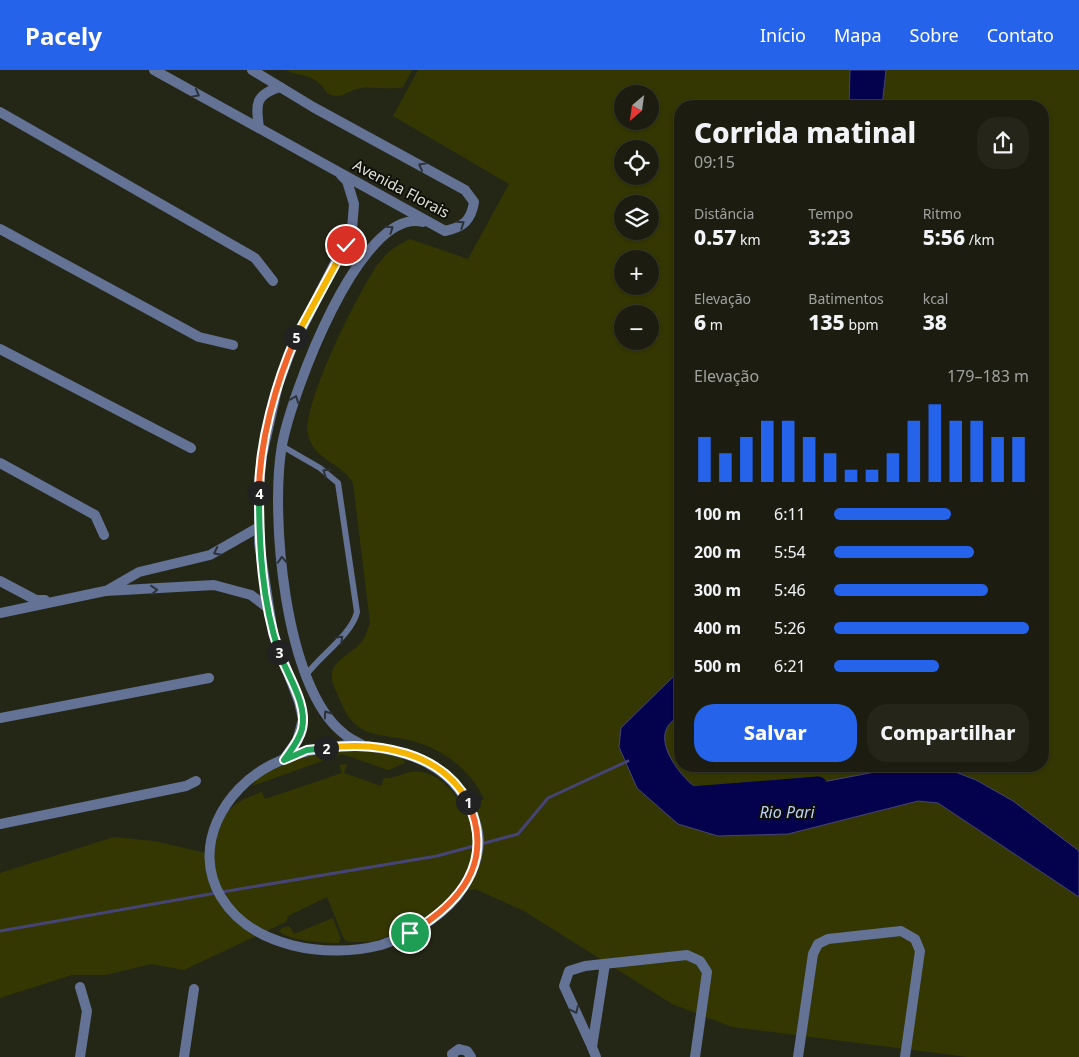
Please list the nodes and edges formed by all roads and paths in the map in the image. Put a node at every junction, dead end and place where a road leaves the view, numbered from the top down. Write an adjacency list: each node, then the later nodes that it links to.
1 (154, 70): 5 (street, Avenida Florais, one-way to 5)
2 (252, 70): 3 (street, Avenida Florais)
3 (280, 87): 5 (street); 7 (street, Avenida Florais, one-way to 3)
4 (0, 112): 9 (street)
5 (259, 128): 6 (street, Avenida Florais)
6 (337, 171): 7 (street, Avenida Florais); 15 (street)
7 (432, 224): 12 (street, one-way to 7)
8 (0, 229): 10 (street)
9 (273, 281)
10 (233, 345)
11 (0, 349): 13 (street)
12 (282, 446): 22 (street, one-way to 12); 22 (lane, one-way to 12)
13 (191, 448)
14 (0, 463): 16 (street)
15 (259, 528): 18 (street, one-way to 18); 20 (street)
16 (104, 535)
17 (0, 581): 19 (street)
18 (105, 591): 19 (street); 20 (street, one-way to 20)
19 (52, 600): 21 (street)
20 (268, 608): 26 (street)
21 (0, 613)
22 (307, 674): 25 (street, one-way to 22)
23 (209, 678): 24 (street)
24 (0, 718)
25 (363, 745): 26 (street); 26 (street)
26 (284, 760)
27 (196, 781): 28 (street)
28 (0, 824)
29 (605, 964): 32 (street); 32 (street, one-way to 32); 37 (street)
30 (80, 987): 33 (street)
31 (194, 989): 34 (street)
32 (594, 1052)
33 (80, 1057)
34 (184, 1057)
35 (453, 1057): 36 (street)
36 (471, 1057)
37 (694, 1057)
38 (798, 1057): 39 (street)
39 (905, 1057)

